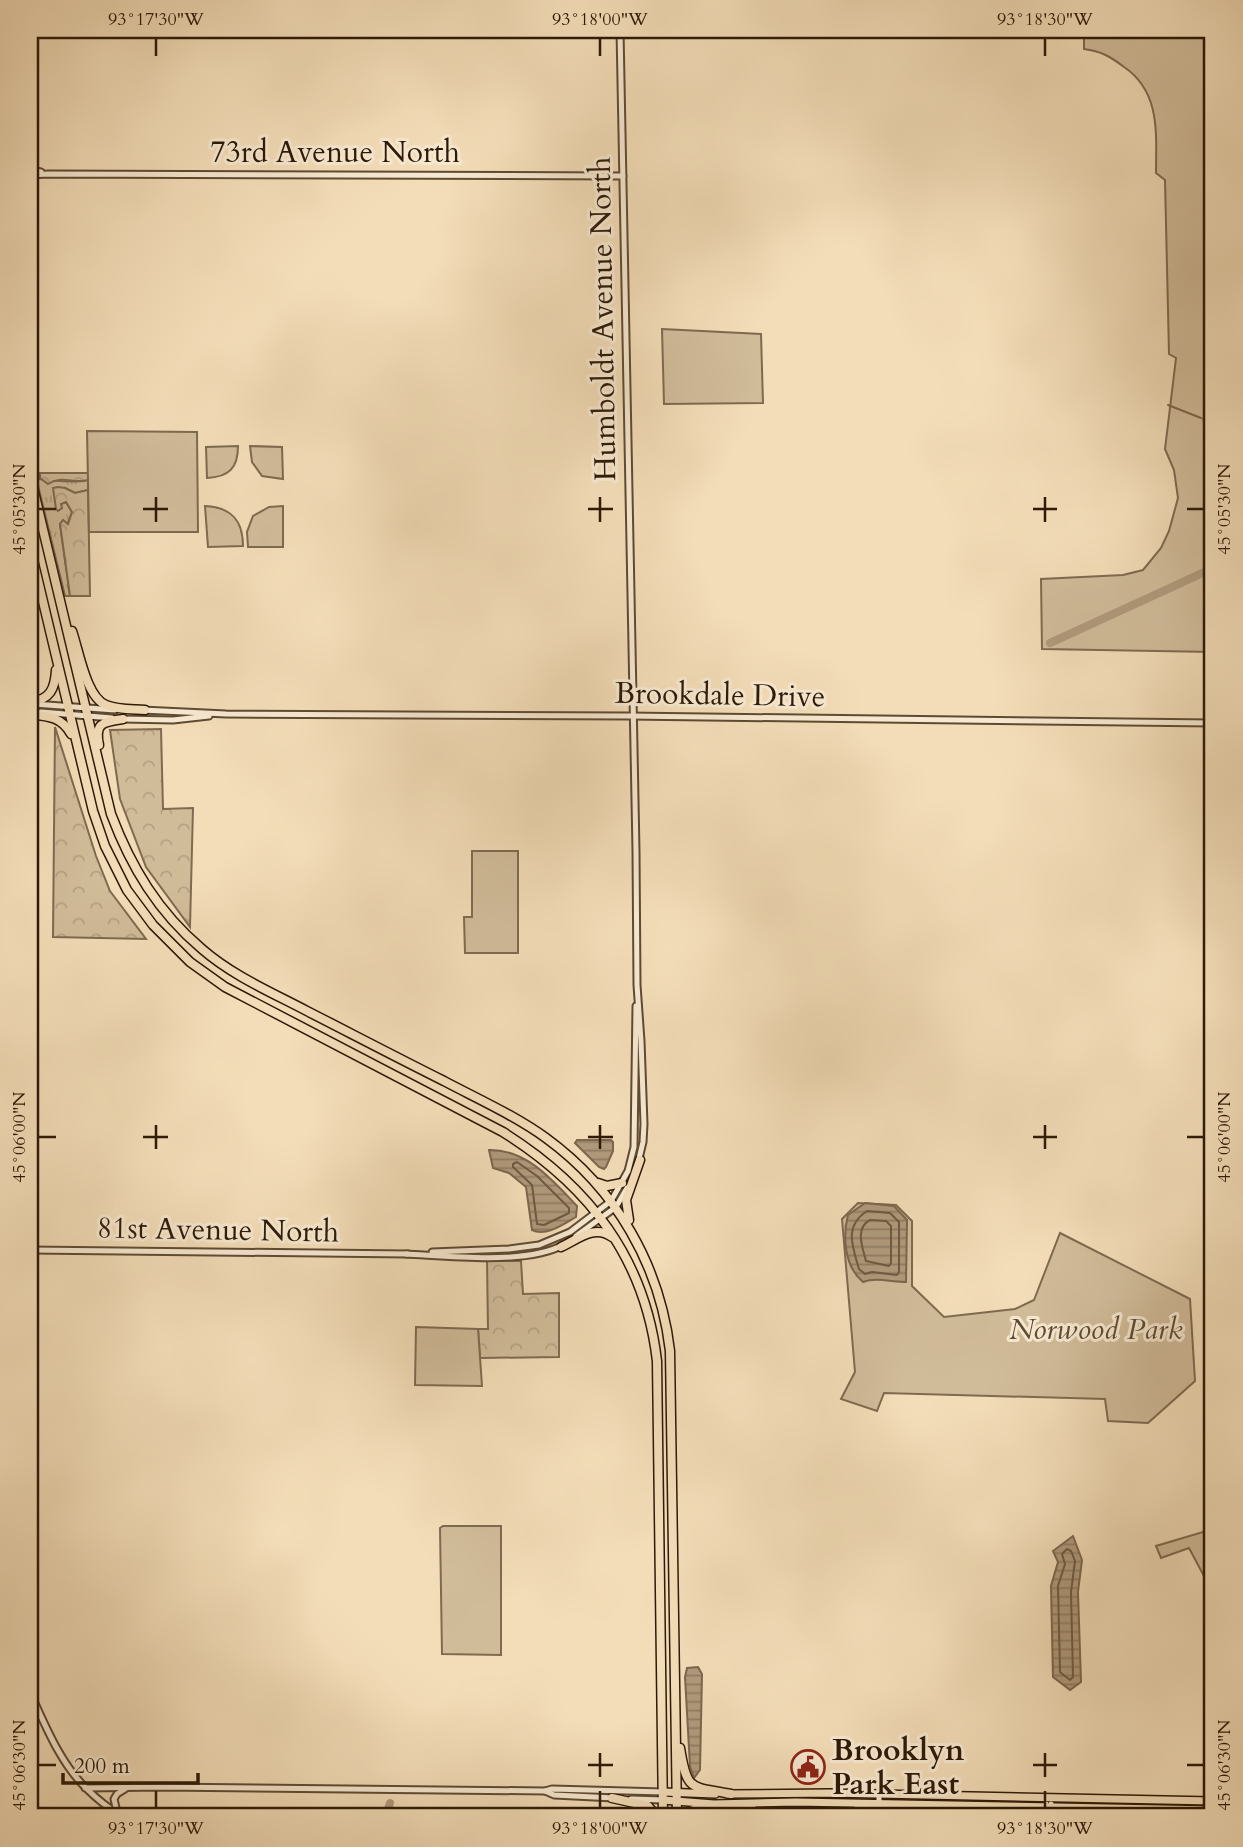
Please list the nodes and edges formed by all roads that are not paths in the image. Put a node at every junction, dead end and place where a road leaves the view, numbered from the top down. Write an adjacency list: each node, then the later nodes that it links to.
1 (620, 30): 3 (street, Humboldt Avenue North)
2 (30, 173): 3 (street, 73rd Avenue North)
3 (623, 176): 15 (street, Humboldt Avenue North)
4 (30, 475): 6 (highway)
5 (30, 547): 7 (highway)
6 (61, 606): 10 (highway); 12 (highway)
7 (57, 660): 8 (highway); 9 (highway)
8 (30, 703): 9 (street, Brookdale Drive)
9 (69, 710): 12 (street, Brookdale Drive); 13 (street, Brookdale Drive); 19 (highway)
10 (145, 710): 11 (street, Brookdale Drive); 12 (street, Brookdale Drive)
11 (173, 711): 14 (street, Brookdale Drive); 17 (street)
12 (87, 712): 16 (street, Brookdale Drive); 20 (highway)
13 (30, 713): 19 (highway)
14 (226, 714): 15 (street, Brookdale Drive); 17 (street, Brookdale Drive)
15 (634, 716): 18 (street, Brookdale Drive); 21 (street, Humboldt Avenue North)
16 (123, 719): 17 (street, Brookdale Drive); 20 (highway)
17 (173, 720)
18 (1213, 723)
19 (78, 749): 26 (highway)
20 (114, 820): 23 (highway)
21 (637, 985): 22 (street, Humboldt Avenue North); 24 (street, Humboldt Avenue North)
22 (639, 1160): 25 (street, Humboldt Avenue North); 31 (highway)
23 (596, 1182): 24 (highway); 25 (highway)
24 (622, 1183): 25 (street, Humboldt Avenue North)
25 (613, 1204): 26 (street, 81st Avenue North); 31 (highway)
26 (600, 1215): 27 (highway); 28 (street, 81st Avenue North); 30 (street, 81st Avenue North)
27 (619, 1244): 28 (highway); 39 (highway)
28 (561, 1247): 30 (street, 81st Avenue North)
29 (30, 1250): 30 (street, 81st Avenue North)
30 (406, 1254)
31 (655, 1284): 33 (highway)
32 (30, 1692): 34 (street)
33 (676, 1718): 37 (highway); 40 (highway)
34 (85, 1788): 35 (street); 50 (street)
35 (127, 1788): 36 (street); 50 (street)
36 (545, 1791): 39 (street); 41 (street)
37 (731, 1794): 38 (main road); 40 (main road)
38 (879, 1794): 42 (main road); 45 (street)
39 (663, 1796): 40 (main road); 41 (street); 52 (highway)
40 (676, 1797): 46 (main road); 53 (highway)
41 (612, 1798): 51 (highway)
42 (1048, 1798): 43 (main road); 48 (street)
43 (1213, 1801)
44 (820, 1802): 45 (main road); 46 (main road); 55 (main road)
45 (879, 1803): 47 (main road); 55 (street)
46 (752, 1804): 54 (highway)
47 (954, 1805): 48 (main road); 56 (main road)
48 (1048, 1807): 49 (main road); 57 (street); 58 (street)
49 (1213, 1810)
50 (120, 1816)
51 (657, 1817)
52 (663, 1817)
53 (677, 1817)
54 (683, 1817)
55 (877, 1817)
56 (1038, 1817)
57 (1045, 1817)
58 (1051, 1817)

